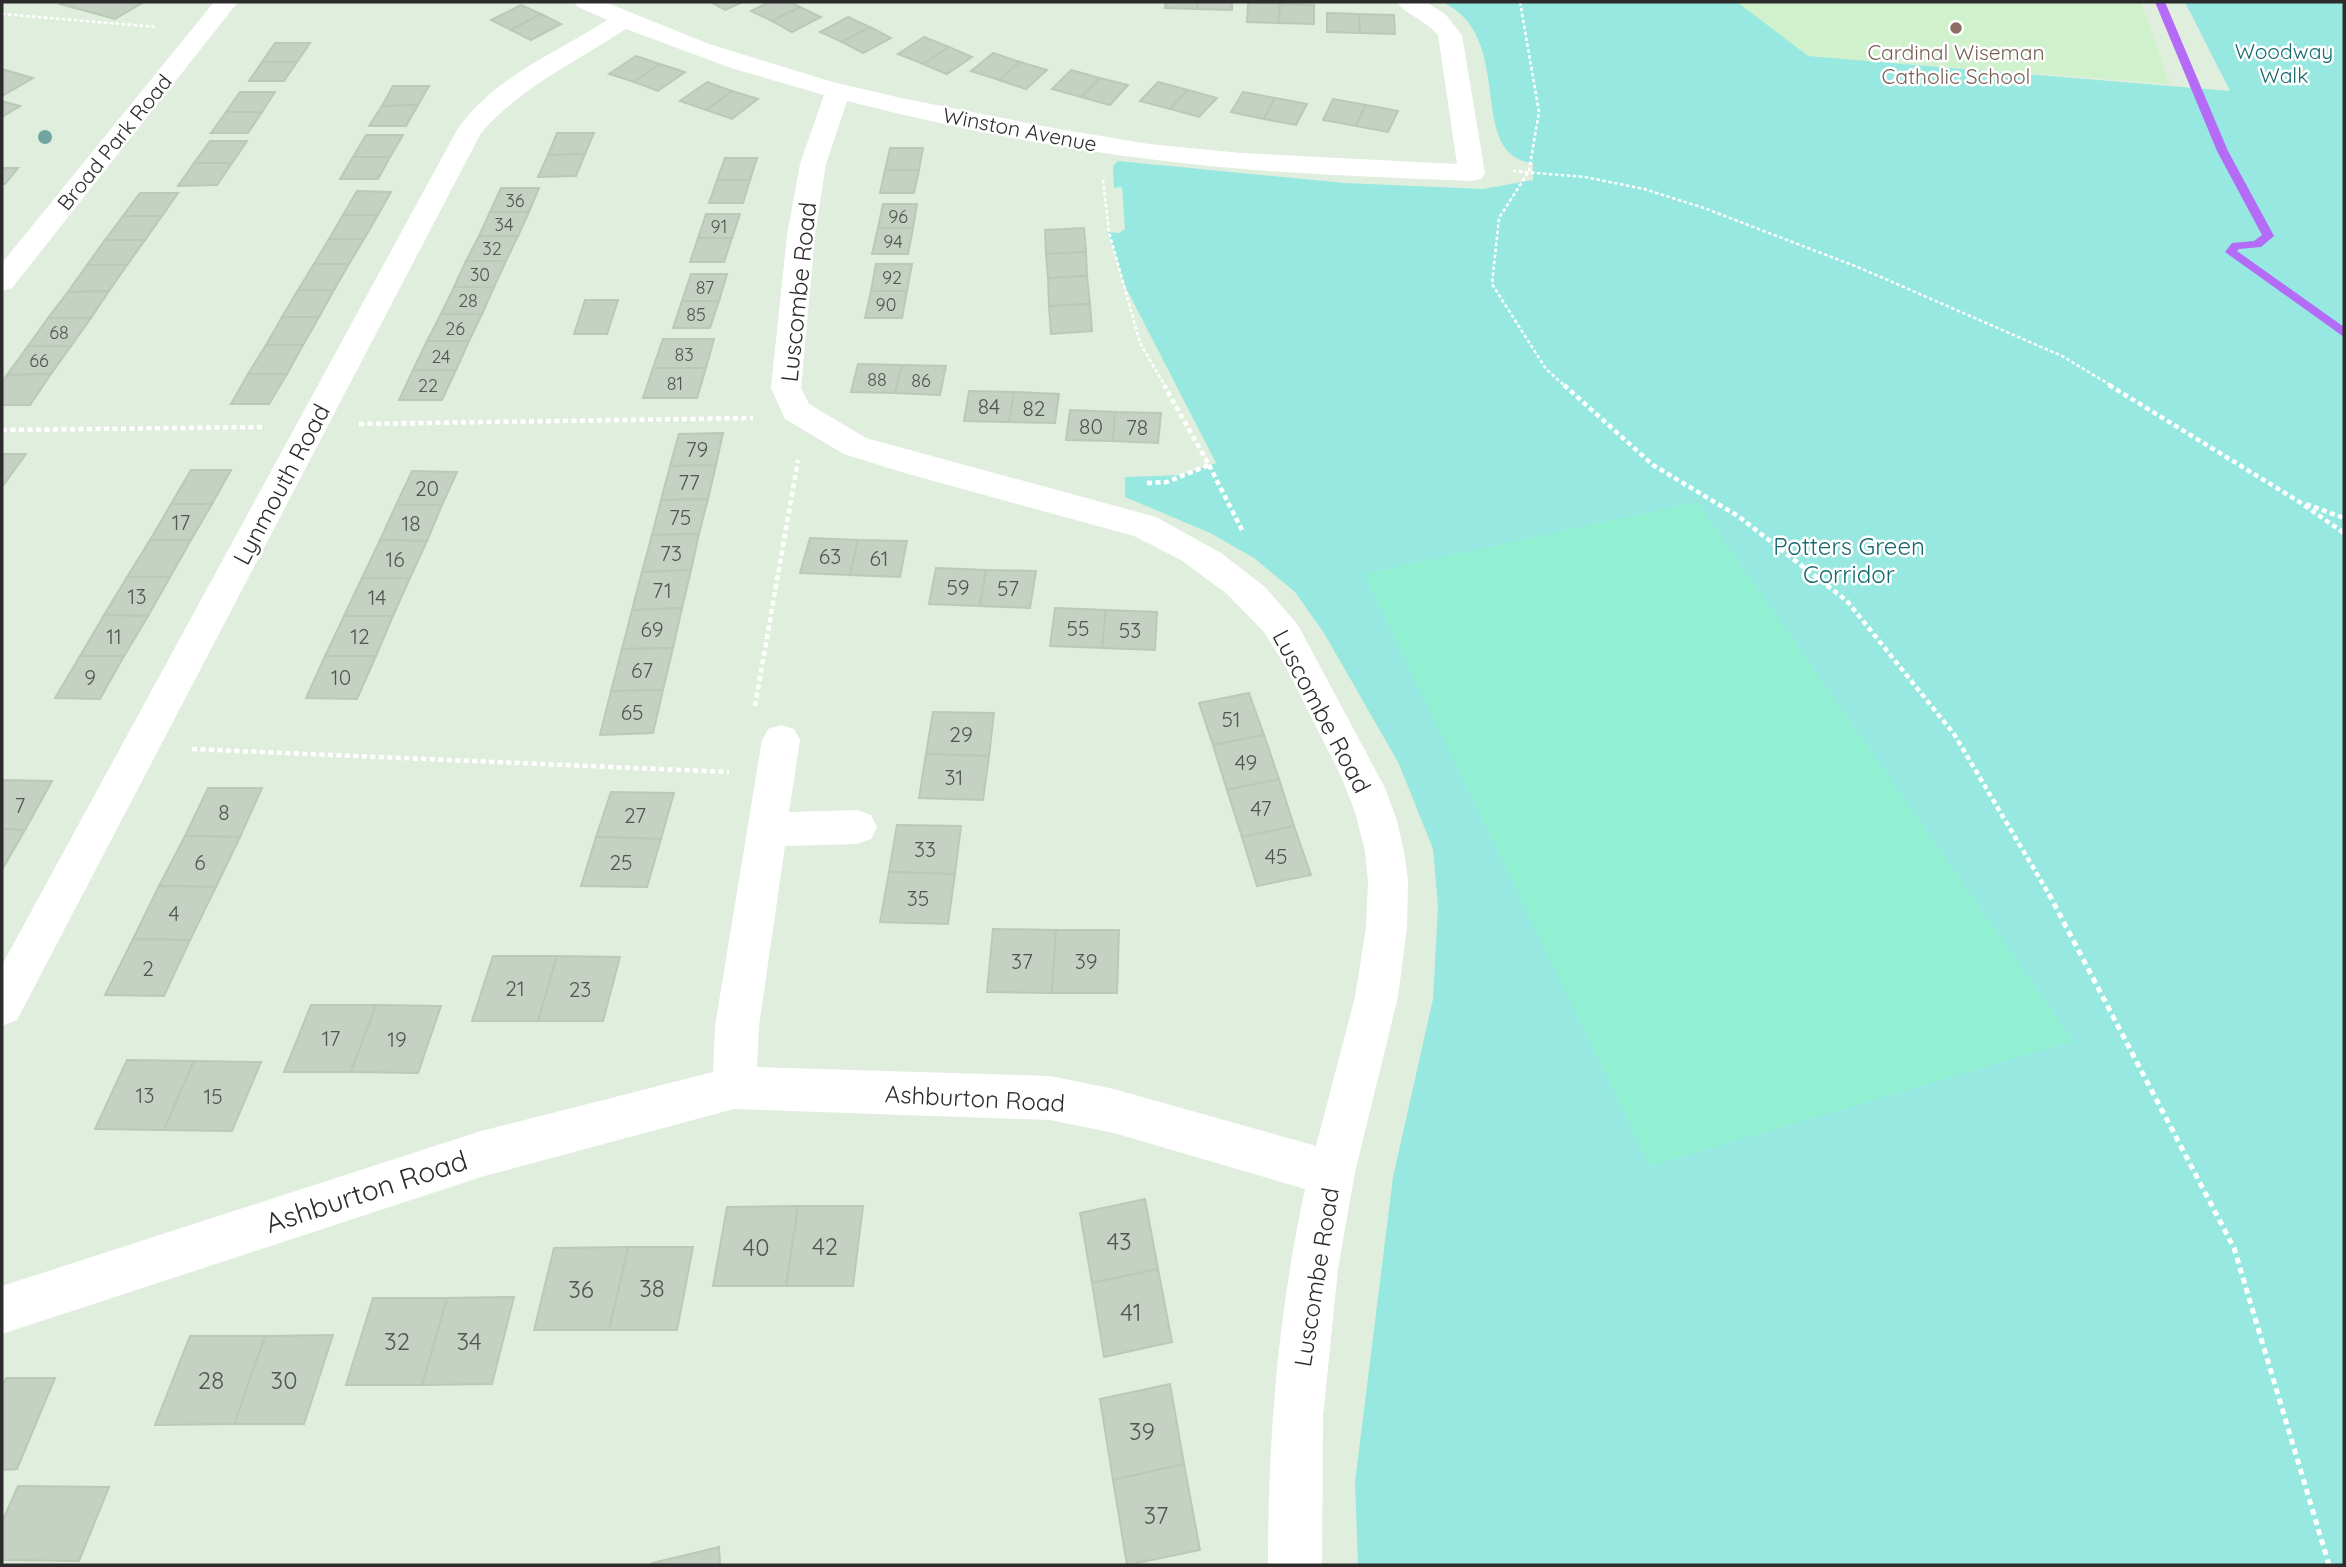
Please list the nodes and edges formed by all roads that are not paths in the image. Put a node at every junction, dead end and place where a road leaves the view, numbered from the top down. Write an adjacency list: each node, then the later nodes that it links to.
1 (226, 2): 6 (street, Broad Park Road)
2 (586, 2): 4 (street, Winston Avenue)
3 (1409, 2): 5 (street, Winston Avenue)
4 (624, 20): 5 (street, Winston Avenue); 10 (street, Lynmouth Road)
5 (838, 91): 12 (street, Luscombe Road)
6 (2, 282)
7 (770, 741): 9 (street)
8 (857, 827): 9 (street)
9 (767, 830): 11 (street)
10 (2, 1006)
11 (734, 1088): 12 (street, Ashburton Road); 13 (street, Ashburton Road)
12 (1332, 1174): 14 (street, Luscombe Road)
13 (2, 1310)
14 (1295, 1565)

